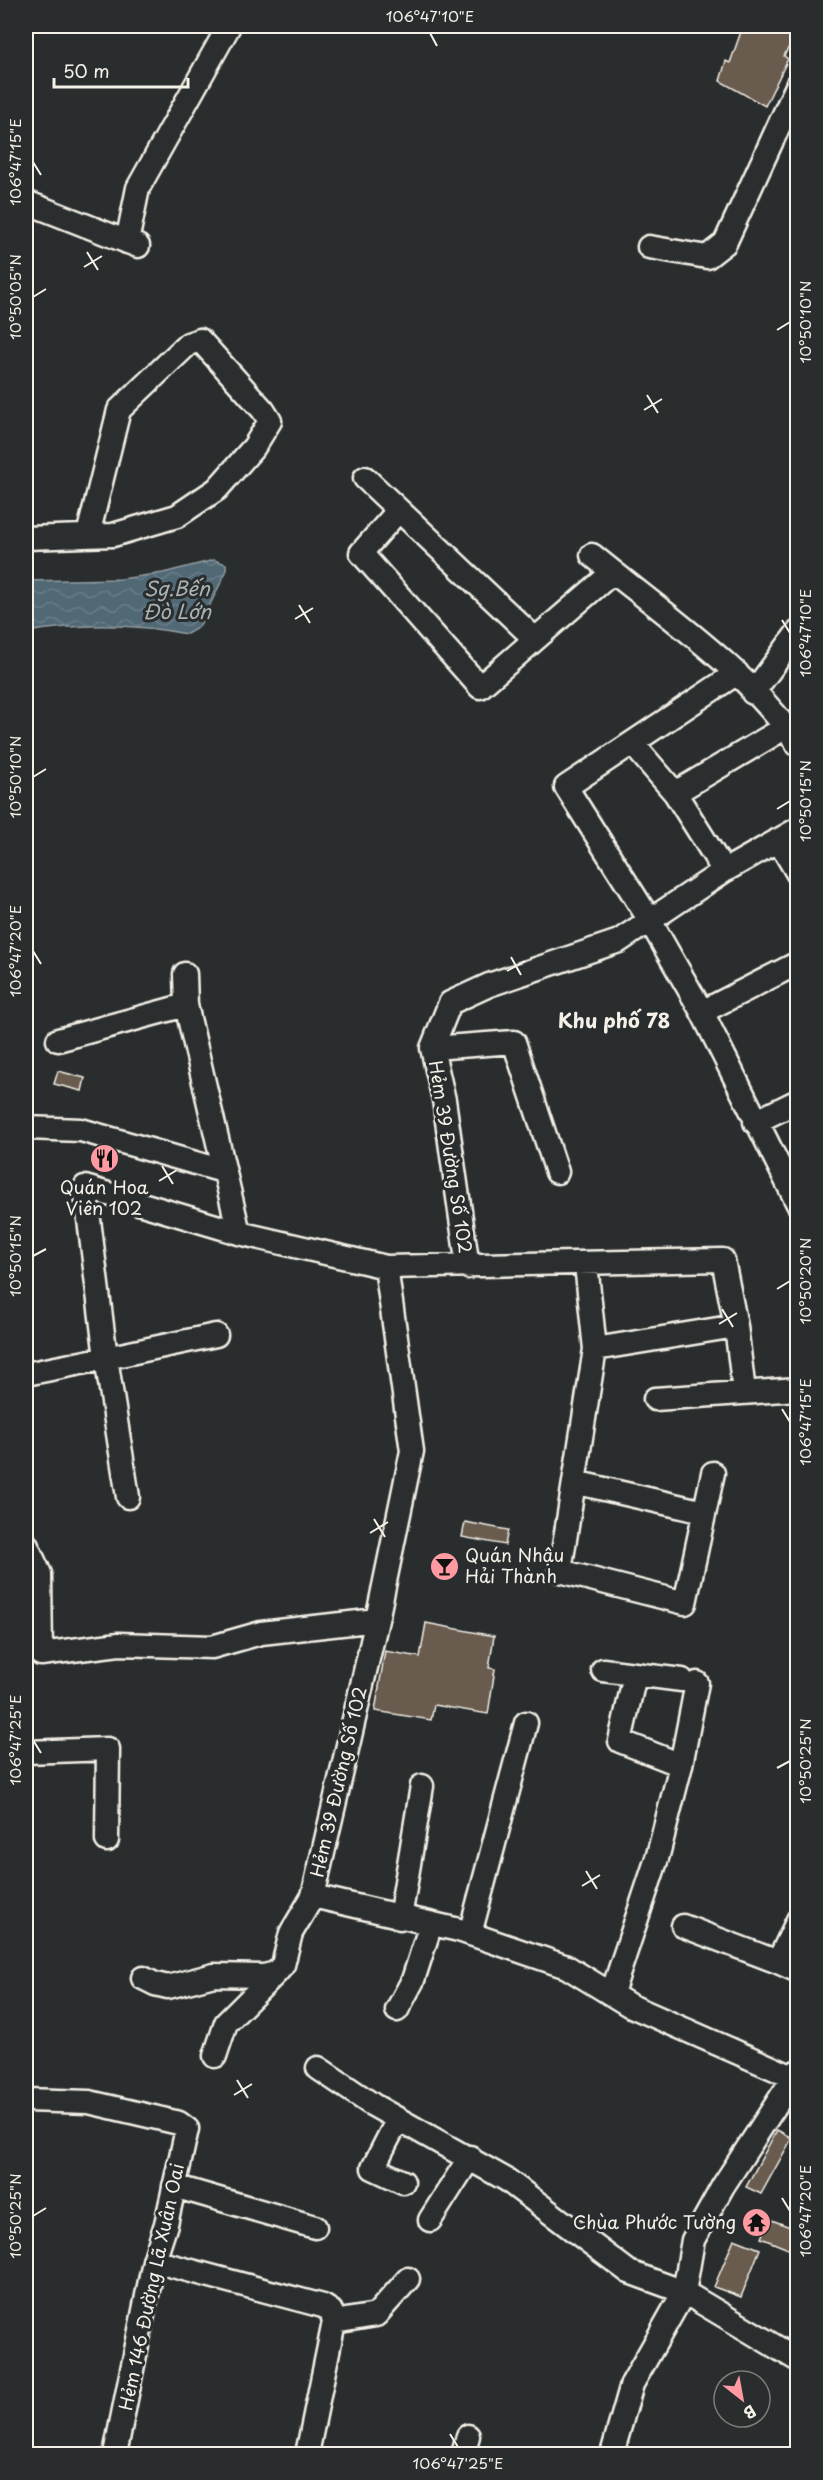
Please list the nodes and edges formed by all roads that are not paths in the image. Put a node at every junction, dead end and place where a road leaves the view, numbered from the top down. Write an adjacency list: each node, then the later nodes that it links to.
1 (229, 26): 3 (street)
2 (798, 84): 4 (street)
3 (26, 201)
4 (649, 247)
5 (365, 478): 6 (street)
6 (398, 511): 12 (street); 12 (street)
7 (88, 535): 7 (street); 8 (street)
8 (26, 538)
9 (592, 555): 10 (street)
10 (613, 572): 12 (street); 14 (street)
11 (798, 632): 13 (street)
12 (535, 639)
13 (791, 656): 15 (street)
14 (737, 673): 15 (street); 17 (street)
15 (753, 693): 16 (street)
16 (792, 736): 18 (street)
17 (632, 743): 18 (street); 23 (street)
18 (675, 793): 21 (street)
19 (798, 829): 20 (street)
20 (778, 840): 21 (street); 22 (street)
21 (724, 871): 23 (street)
22 (798, 874)
23 (649, 919): 27 (street); 29 (street, Hẻm 39 Đường Số 102)
24 (798, 963): 27 (street)
25 (185, 974): 26 (street)
26 (186, 1005): 28 (street); 33 (street)
27 (702, 1012): 31 (street)
28 (58, 1040)
29 (432, 1048): 34 (street, Hẻm 39 Đường Số 102); 39 (street, Hẻm 39 Đường Số 102)
30 (798, 1101): 31 (street)
31 (755, 1122): 35 (street)
32 (26, 1128): 33 (street)
33 (223, 1171): 36 (street)
34 (557, 1172)
35 (798, 1204)
36 (239, 1233): 38 (street); 43 (street)
37 (586, 1264): 39 (street); 40 (street); 42 (street)
38 (386, 1267): 39 (street); 53 (street, Hẻm 39 Đường Số 102)
39 (468, 1267)
40 (736, 1326): 42 (street); 46 (street)
41 (216, 1335): 43 (street)
42 (595, 1349): 49 (street)
43 (106, 1358): 44 (street); 50 (street)
44 (26, 1374)
45 (798, 1389): 46 (street)
46 (744, 1392): 47 (street)
47 (655, 1399)
48 (713, 1473): 51 (street)
49 (574, 1482): 51 (street); 51 (street)
50 (128, 1497)
51 (704, 1512)
52 (26, 1544): 54 (street)
53 (377, 1620): 54 (street); 62 (street, Hẻm 39 Đường Số 102)
54 (33, 1650)
55 (603, 1670): 56 (street)
56 (634, 1675): 59 (street); 59 (street)
57 (526, 1723): 67 (street)
58 (26, 1752): 61 (street)
59 (681, 1765): 71 (street)
60 (422, 1786): 63 (street)
61 (107, 1840)
62 (313, 1896): 63 (street, Hẻm 39 Đường Số 102); 69 (street)
63 (400, 1918): 65 (street, Hẻm 39 Đường Số 102)
64 (798, 1920): 68 (street)
65 (431, 1924): 67 (street, Hẻm 39 Đường Số 102); 72 (street)
66 (683, 1926): 68 (street)
67 (470, 1934): 71 (street, Hẻm 39 Đường Số 102)
68 (788, 1966)
69 (276, 1973): 70 (street); 73 (street)
70 (143, 1978)
71 (612, 1994): 75 (street, Hẻm 39 Đường Số 102)
72 (397, 2010)
73 (215, 2056)
74 (318, 2068): 77 (street)
75 (796, 2074): 85 (street)
76 (26, 2100): 80 (street, Hẻm 146 Đường Lã Xuân Oai)
77 (398, 2119): 78 (street); 79 (street)
78 (470, 2157): 81 (street); 85 (street)
79 (403, 2182)
80 (174, 2186): 82 (street); 83 (street, Hẻm 146 Đường Lã Xuân Oai)
81 (430, 2220)
82 (315, 2227)
83 (154, 2261): 86 (street); 88 (street, Hẻm 146 Đường Lã Xuân Oai)
84 (408, 2279): 86 (street)
85 (684, 2292): 87 (street); 90 (street)
86 (334, 2322): 89 (street)
87 (798, 2360)
88 (116, 2454)
89 (307, 2454)
90 (612, 2454)

